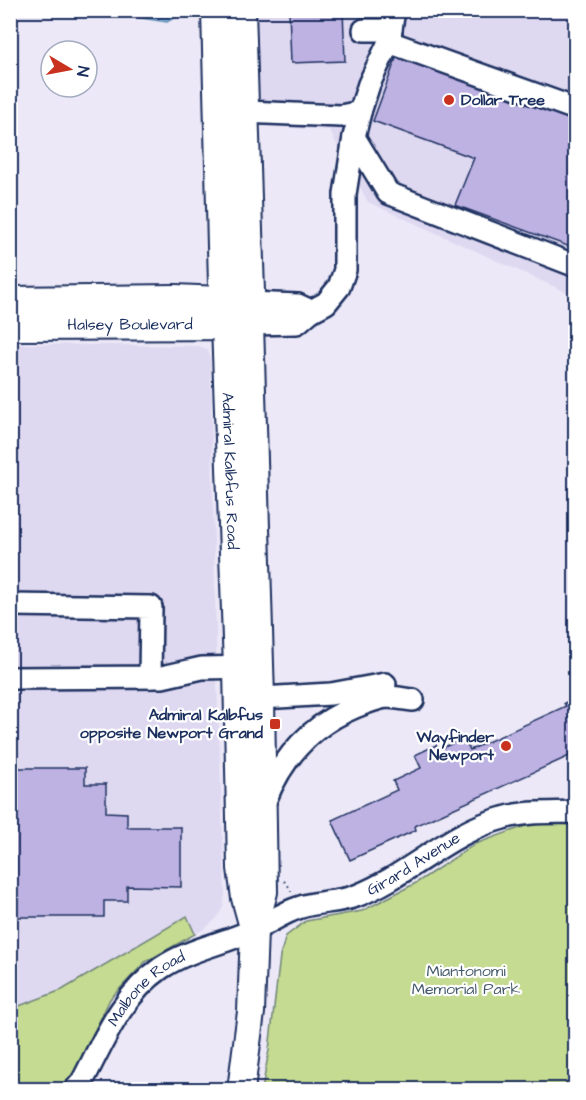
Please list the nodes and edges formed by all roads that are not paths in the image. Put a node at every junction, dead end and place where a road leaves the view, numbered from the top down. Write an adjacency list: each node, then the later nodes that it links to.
1 (217, 10): 11 (highway, Admiral Kalbfus Road)
2 (240, 10): 6 (highway, Admiral Kalbfus Road)
3 (391, 28): 4 (street); 5 (street); 7 (street)
4 (364, 30)
5 (576, 109)
6 (244, 112): 7 (street); 11 (highway, Admiral Kalbfus Road)
7 (360, 112): 8 (street)
8 (354, 137): 9 (street); 11 (street)
9 (576, 266)
10 (10, 302): 11 (highway, Halsey Boulevard)
11 (237, 313): 12 (highway, Halsey Boulevard); 14 (main road, Admiral Kalbfus Road)
12 (10, 325)
13 (10, 605): 15 (street)
14 (248, 667): 15 (street); 18 (main road, Admiral Kalbfus Road); 22 (main road, Admiral Kalbfus Road)
15 (150, 677): 16 (street)
16 (10, 678)
17 (386, 684): 18 (street)
18 (261, 698): 20 (main road, Admiral Kalbfus Road)
19 (413, 700): 20 (street)
20 (263, 805): 22 (main road, Admiral Kalbfus Road)
21 (576, 812): 22 (street, Girard Avenue)
22 (254, 930): 23 (street, Malbone Road); 24 (main road, Admiral Kalbfus Road)
23 (75, 1089)
24 (241, 1089)

